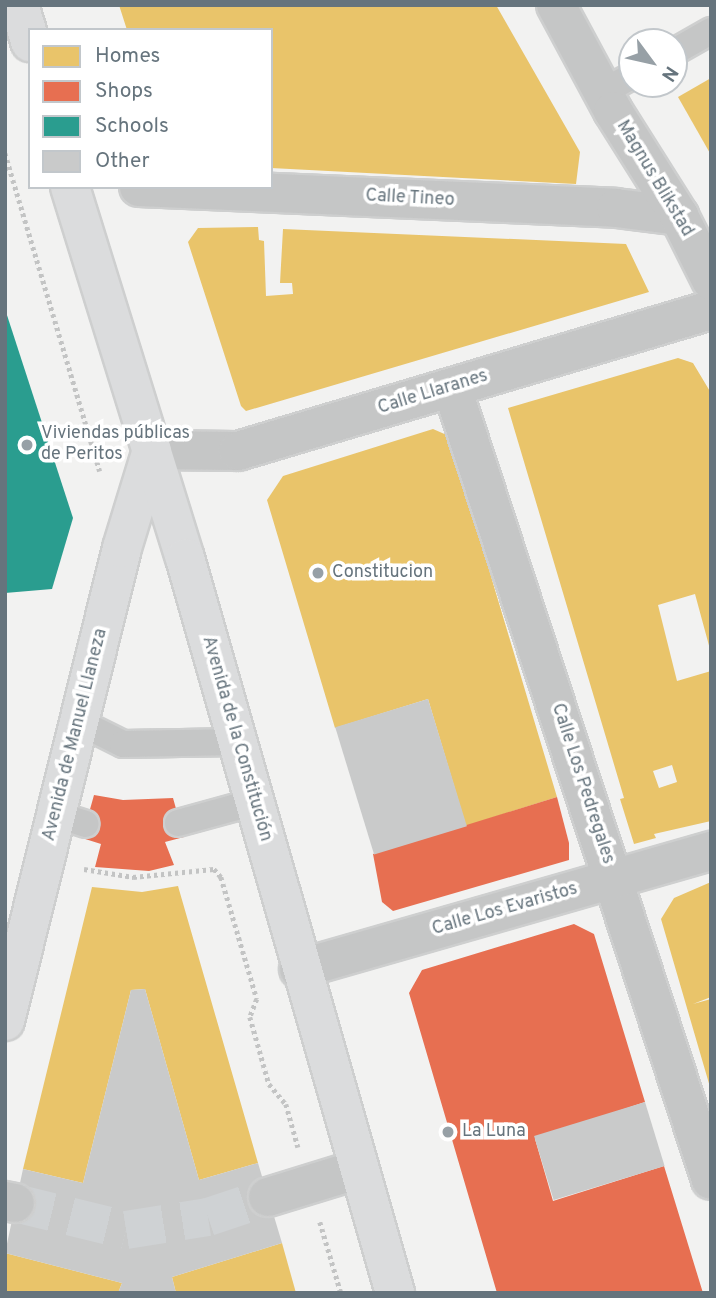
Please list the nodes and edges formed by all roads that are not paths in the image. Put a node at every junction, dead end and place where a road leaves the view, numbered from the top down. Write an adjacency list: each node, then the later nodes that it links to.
1 (19, 5): 4 (main road)
2 (556, 5): 6 (street, Magnus Blikstad)
3 (711, 30): 5 (lane)
4 (28, 35)
5 (688, 43)
6 (618, 84)
7 (625, 98): 10 (street, Magnus Blikstad)
8 (71, 189): 14 (main road, Avenida de la Constitución)
9 (184, 189): 10 (street, Calle Tineo)
10 (680, 216): 11 (street, Magnus Blikstad)
11 (711, 280)
12 (711, 310): 13 (street, Calle Llaranes)
13 (452, 388): 14 (street, Calle Llaranes); 20 (street, Calle Los Pedregales)
14 (152, 450): 15 (main road, Avenida de Manuel Llaneza); 16 (main road, Avenida de la Constitución)
15 (79, 722): 16 (lane); 22 (main road, Avenida de Manuel Llaneza)
16 (238, 742): 17 (main road, Avenida de la Constitución)
17 (255, 802): 18 (lane); 21 (main road, Avenida de la Constitución)
18 (178, 823)
19 (711, 851): 20 (street, Calle Los Evaristos)
20 (613, 879): 21 (street, Calle Los Evaristos); 24 (street, Calle Los Pedregales)
21 (299, 969): 23 (main road, Avenida de la Constitución)
22 (5, 1021)
23 (359, 1169): 25 (street); 26 (main road, Avenida de la Constitución)
24 (711, 1180)
25 (268, 1197)
26 (395, 1293)

